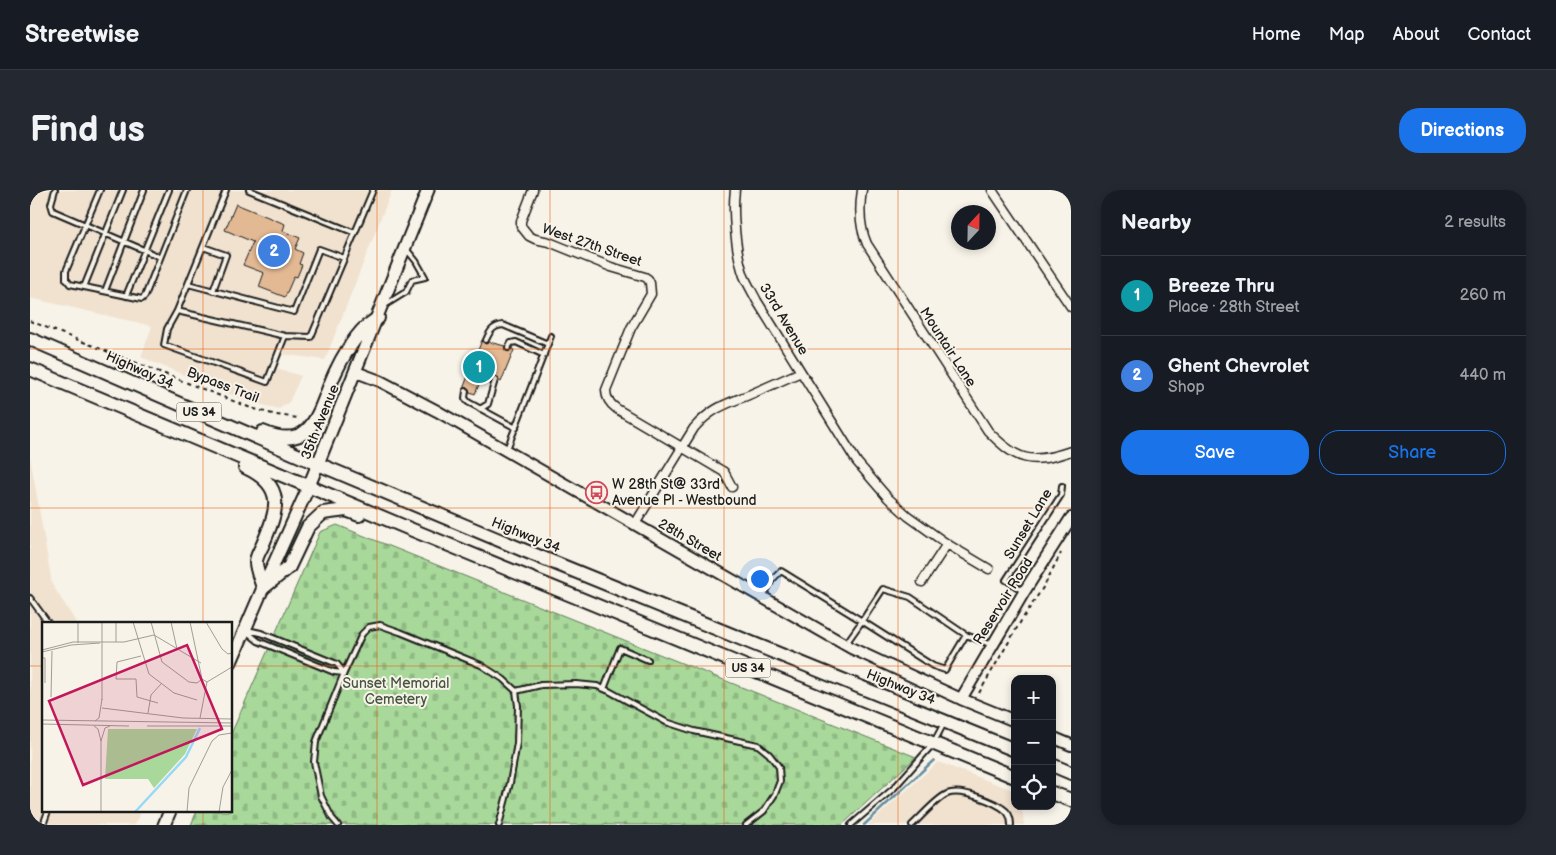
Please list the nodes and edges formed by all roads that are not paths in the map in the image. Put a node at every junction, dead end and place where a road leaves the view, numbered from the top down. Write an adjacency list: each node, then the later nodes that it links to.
1 (55, 190): 15 (lane)
2 (100, 190): 15 (lane)
3 (123, 190): 16 (lane)
4 (144, 190): 18 (lane)
5 (169, 190): 21 (lane)
6 (187, 190): 22 (lane)
7 (226, 190): 19 (lane)
8 (249, 190): 17 (lane)
9 (373, 190): 17 (lane)
10 (428, 190): 20 (main road, 35th Avenue)
11 (533, 190): 48 (street, West 27th Street)
12 (735, 190): 42 (street, 33rd Avenue)
13 (862, 190): 50 (street, Mountair Lane)
14 (994, 191): 29 (street)
15 (85, 225): 16 (lane); 25 (lane)
16 (105, 233): 18 (lane); 25 (lane)
17 (355, 233): 23 (lane)
18 (125, 242): 21 (lane); 26 (lane)
19 (203, 247): 24 (lane); 27 (lane)
20 (405, 249): 31 (main road, 35th Avenue); 31 (lane)
21 (145, 250): 22 (lane); 28 (lane)
22 (160, 257): 28 (lane)
23 (344, 258): 27 (lane); 32 (lane)
24 (188, 284): 27 (lane); 30 (lane)
25 (84, 287): 26 (lane)
26 (105, 291): 28 (lane)
27 (214, 291)
28 (126, 296)
29 (1071, 307)
30 (177, 312): 32 (lane); 32 (lane)
31 (380, 312): 39 (highway); 41 (main road, 35th Avenue)
32 (284, 336)
33 (551, 336): 36 (lane)
34 (30, 339): 39 (highway, Highway 34 / US 34)
35 (486, 340): 36 (lane)
36 (548, 344): 38 (lane)
37 (508, 348): 38 (lane)
38 (544, 355): 47 (lane)
39 (79, 360): 51 (highway, Highway 34 / US 34)
40 (30, 369): 46 (highway, US 34)
41 (356, 372): 49 (street, 28th Street); 51 (main road, 35th Avenue)
42 (801, 372): 48 (street); 58 (street, 33rd Avenue)
43 (495, 380): 45 (lane)
44 (466, 391): 45 (lane)
45 (480, 408): 47 (lane)
46 (141, 417): 52 (highway, US 34); 61 (highway)
47 (516, 428): 49 (lane)
48 (682, 447): 54 (street); 56 (street)
49 (506, 451): 56 (street, 28th Street)
50 (1071, 451)
51 (318, 464): 52 (main road, 35th Avenue); 78 (highway, Highway 34 / US 34)
52 (309, 486): 57 (highway, US 34); 61 (main road, 35th Avenue)
53 (1062, 486): 62 (lane, Sunset Lane)
54 (732, 487)
55 (1071, 518): 62 (street, Reservoir Road)
56 (635, 524): 63 (street, 28th Street)
57 (410, 529): 61 (highway); 80 (highway, US 34)
58 (947, 544): 59 (street, 33rd Avenue); 60 (street)
59 (989, 569)
60 (922, 582)
61 (263, 588): 67 (main road, 35th Avenue)
62 (1024, 592): 70 (street, Reservoir Road)
63 (762, 597): 65 (lane); 69 (street, 28th Street)
64 (30, 598): 66 (lane)
65 (862, 621): 68 (lane); 68 (lane); 69 (lane)
66 (48, 622)
67 (244, 630): 71 (main road, 35th Avenue); 73 (lane); 73 (lane)
68 (966, 635): 70 (lane)
69 (845, 645): 76 (street, 28th Street)
70 (992, 645): 76 (street, Reservoir Road)
71 (232, 660)
72 (648, 660): 74 (lane)
73 (344, 673): 75 (lane); 92 (lane)
74 (604, 689): 75 (lane); 94 (lane)
75 (516, 691): 93 (lane)
76 (960, 699): 77 (street, 28th Street)
77 (1012, 720)
78 (945, 721): 80 (lane); 82 (highway, Highway 34 / US 34)
79 (1056, 739): 81 (street)
80 (933, 744): 85 (highway, US 34); 95 (lane)
81 (1071, 745)
82 (1011, 748)
83 (1056, 767): 84 (highway)
84 (1071, 773)
85 (1011, 775)
86 (1056, 794): 87 (highway)
87 (1071, 800)
88 (48, 812): 90 (lane)
89 (170, 812): 91 (main road)
90 (43, 825)
91 (164, 825)
92 (338, 825)
93 (499, 825)
94 (746, 825)
95 (851, 825)
96 (912, 825): 97 (lane)
97 (1011, 825)

